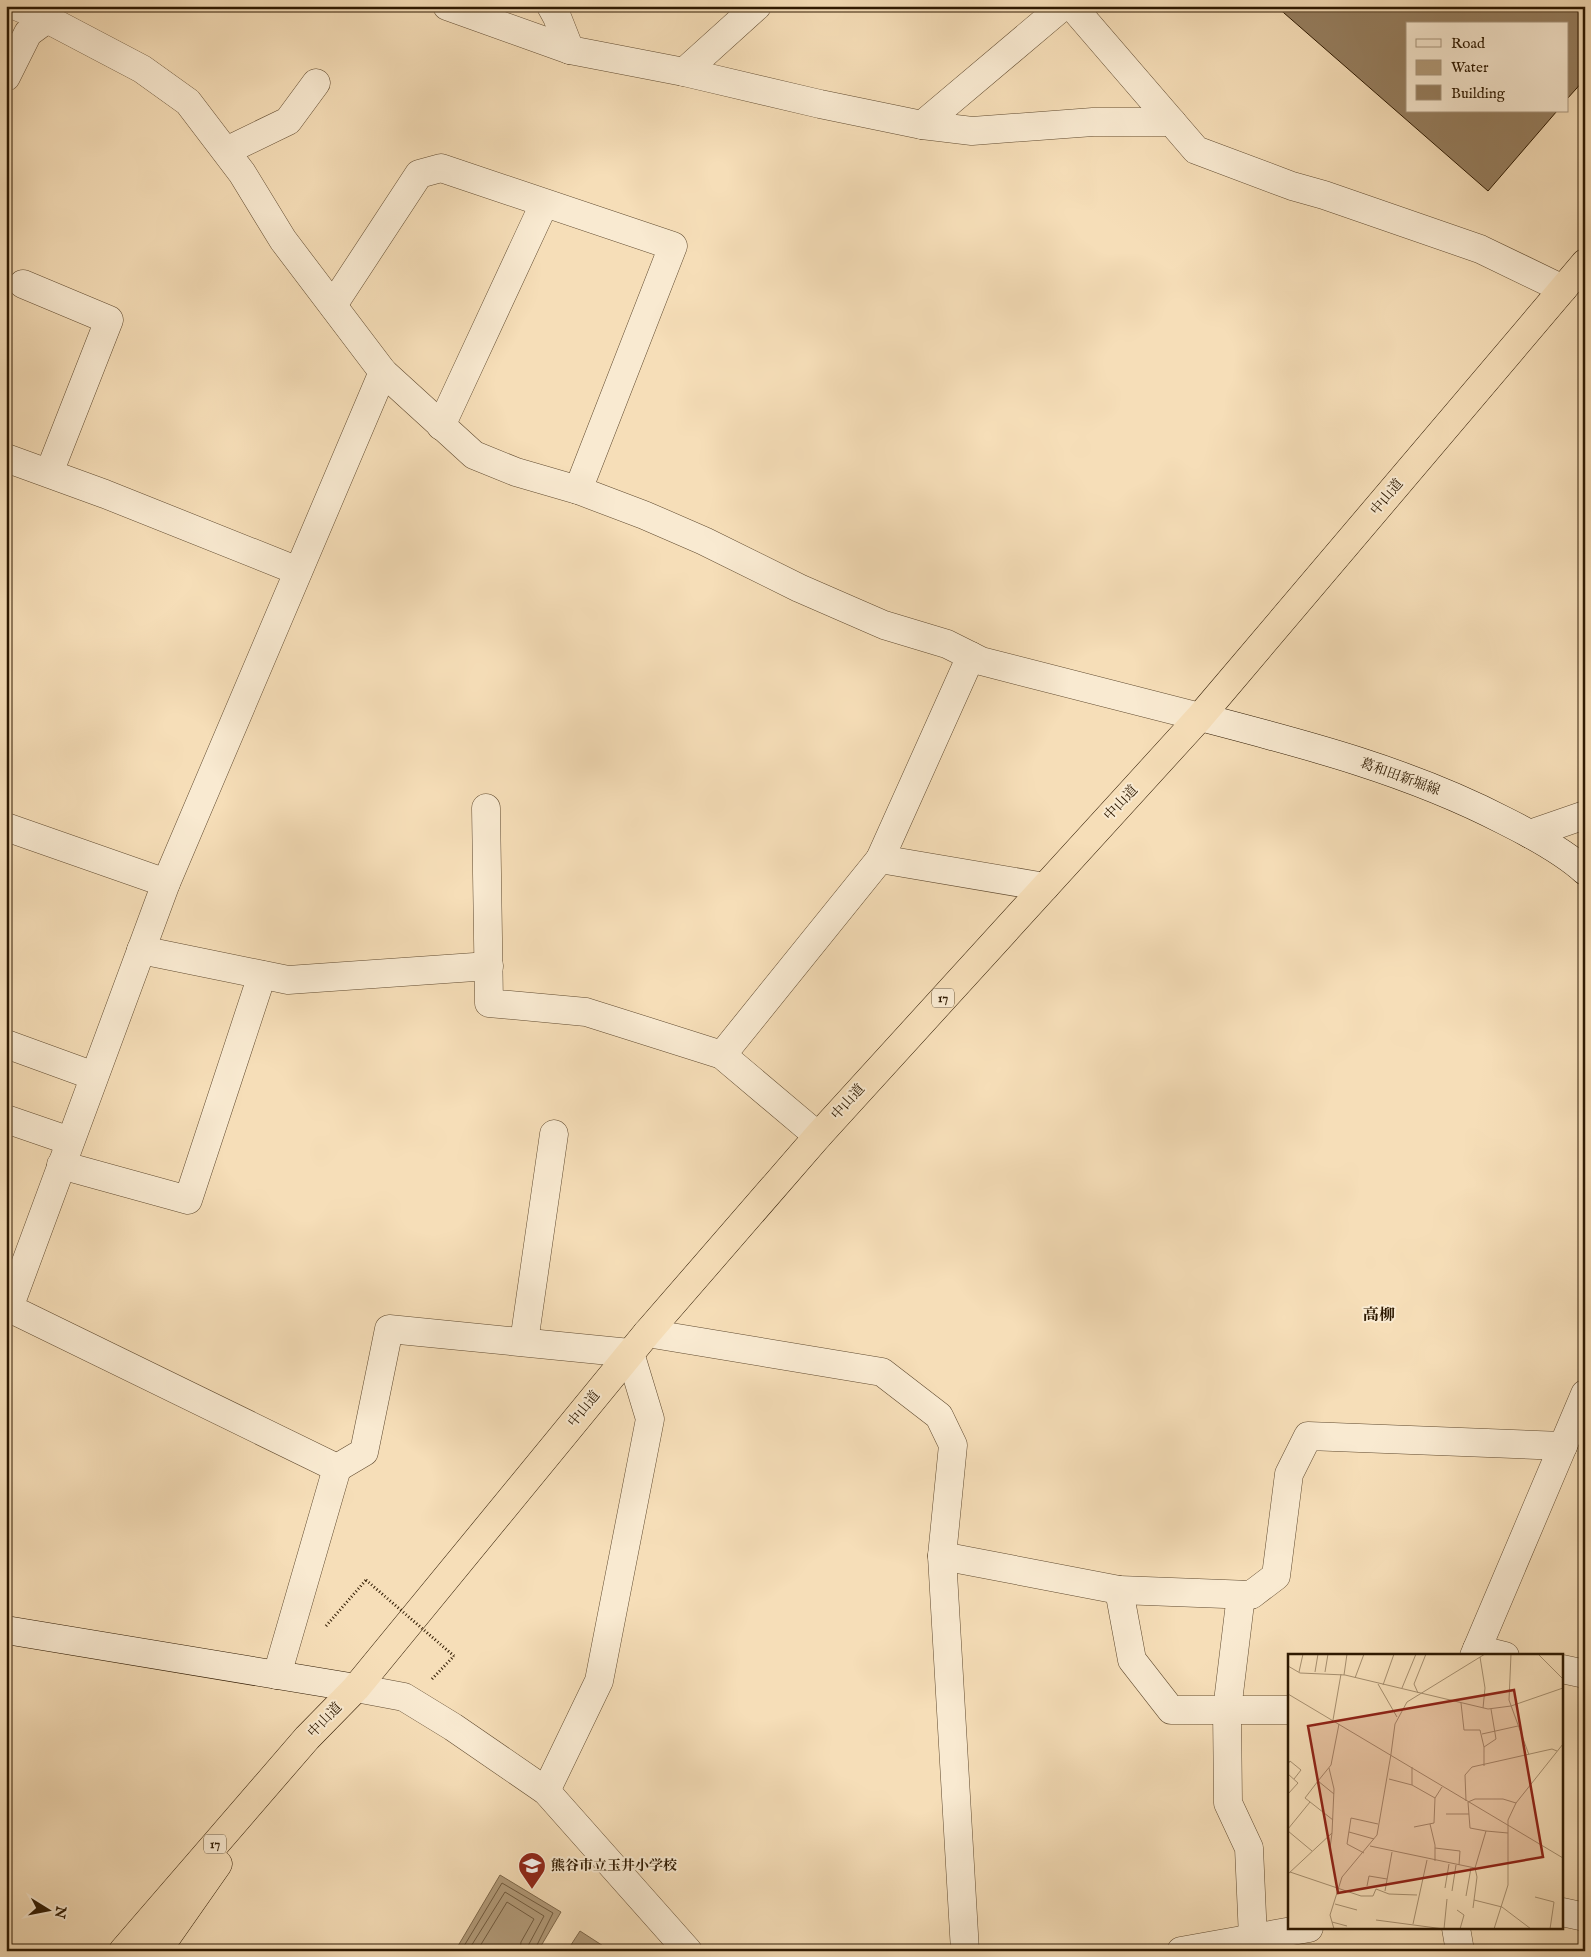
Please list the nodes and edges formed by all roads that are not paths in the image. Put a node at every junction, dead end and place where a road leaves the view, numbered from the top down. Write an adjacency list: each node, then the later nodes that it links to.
1 (16, 6): 7 (street, 葛和田新堀線)
2 (447, 6): 8 (street)
3 (551, 6): 8 (street)
4 (757, 6): 9 (street)
5 (1063, 6): 13 (street)
6 (1072, 6): 12 (street)
7 (49, 13): 10 (street); 14 (street, 葛和田新堀線)
8 (570, 50): 9 (street)
9 (684, 72): 13 (street)
10 (6, 77)
11 (316, 83): 14 (street)
12 (1172, 122): 13 (street); 18 (street)
13 (922, 125)
14 (226, 151): 19 (street, 葛和田新堀線)
15 (544, 204): 19 (street); 21 (street); 24 (street)
16 (1585, 263): 18 (highway, 中山道 / 17)
17 (23, 284): 23 (street)
18 (1562, 289): 27 (highway, 中山道 / 17)
19 (333, 305): 20 (street, 葛和田新堀線)
20 (383, 372): 21 (street, 葛和田新堀線); 25 (street)
21 (441, 426): 24 (street, 葛和田新堀線)
22 (6, 458): 23 (street)
23 (49, 473): 25 (street)
24 (578, 490): 26 (street, 葛和田新堀線)
25 (298, 571): 34 (street)
26 (971, 656): 27 (street, 葛和田新堀線); 32 (street)
27 (1200, 717): 31 (street, 葛和田新堀線); 35 (highway, 中山道 / 17)
28 (486, 808): 37 (street)
29 (1585, 815): 31 (street)
30 (6, 828): 34 (street)
31 (1530, 834): 33 (street, 葛和田新堀線)
32 (880, 859): 35 (street); 40 (street)
33 (1585, 871)
34 (166, 883): 36 (street)
35 (1045, 887): 44 (highway, 中山道 / 17)
36 (140, 950): 38 (street); 41 (street)
37 (489, 966): 38 (street); 40 (street)
38 (262, 975): 45 (street)
39 (6, 1044): 41 (street)
40 (722, 1055): 44 (street)
41 (94, 1076): 45 (street)
42 (6, 1119): 45 (street)
43 (554, 1134): 48 (street)
44 (818, 1136): 49 (highway, 中山道 / 17)
45 (66, 1153): 46 (street)
46 (14, 1272): 47 (street)
47 (8, 1307): 52 (street)
48 (524, 1342): 49 (street); 52 (street)
49 (638, 1343): 53 (street); 62 (highway, 中山道 / 17); 66 (street)
50 (1585, 1394): 51 (street)
51 (1563, 1446): 55 (street); 57 (street)
52 (337, 1468): 61 (street)
53 (942, 1556): 54 (street); 75 (street)
54 (1118, 1590): 55 (street); 63 (street)
55 (1241, 1595): 63 (street)
56 (6, 1630): 61 (street)
57 (1476, 1652): 58 (street)
58 (1490, 1654)
59 (1564, 1669): 60 (street)
60 (1585, 1674)
61 (277, 1675): 62 (street)
62 (356, 1688): 65 (highway, 中山道 / 17); 66 (street)
63 (1226, 1710): 64 (street); 71 (street)
64 (1288, 1710)
65 (307, 1738): 72 (highway, 中山道 / 17); 73 (highway)
66 (546, 1791): 74 (street)
67 (1564, 1912): 68 (street)
68 (1585, 1917)
69 (1298, 1930): 71 (street)
70 (1456, 1930): 77 (street)
71 (1253, 1938): 76 (street)
72 (122, 1951)
73 (157, 1951)
74 (688, 1951)
75 (965, 1951)
76 (1181, 1951)
77 (1460, 1951)

